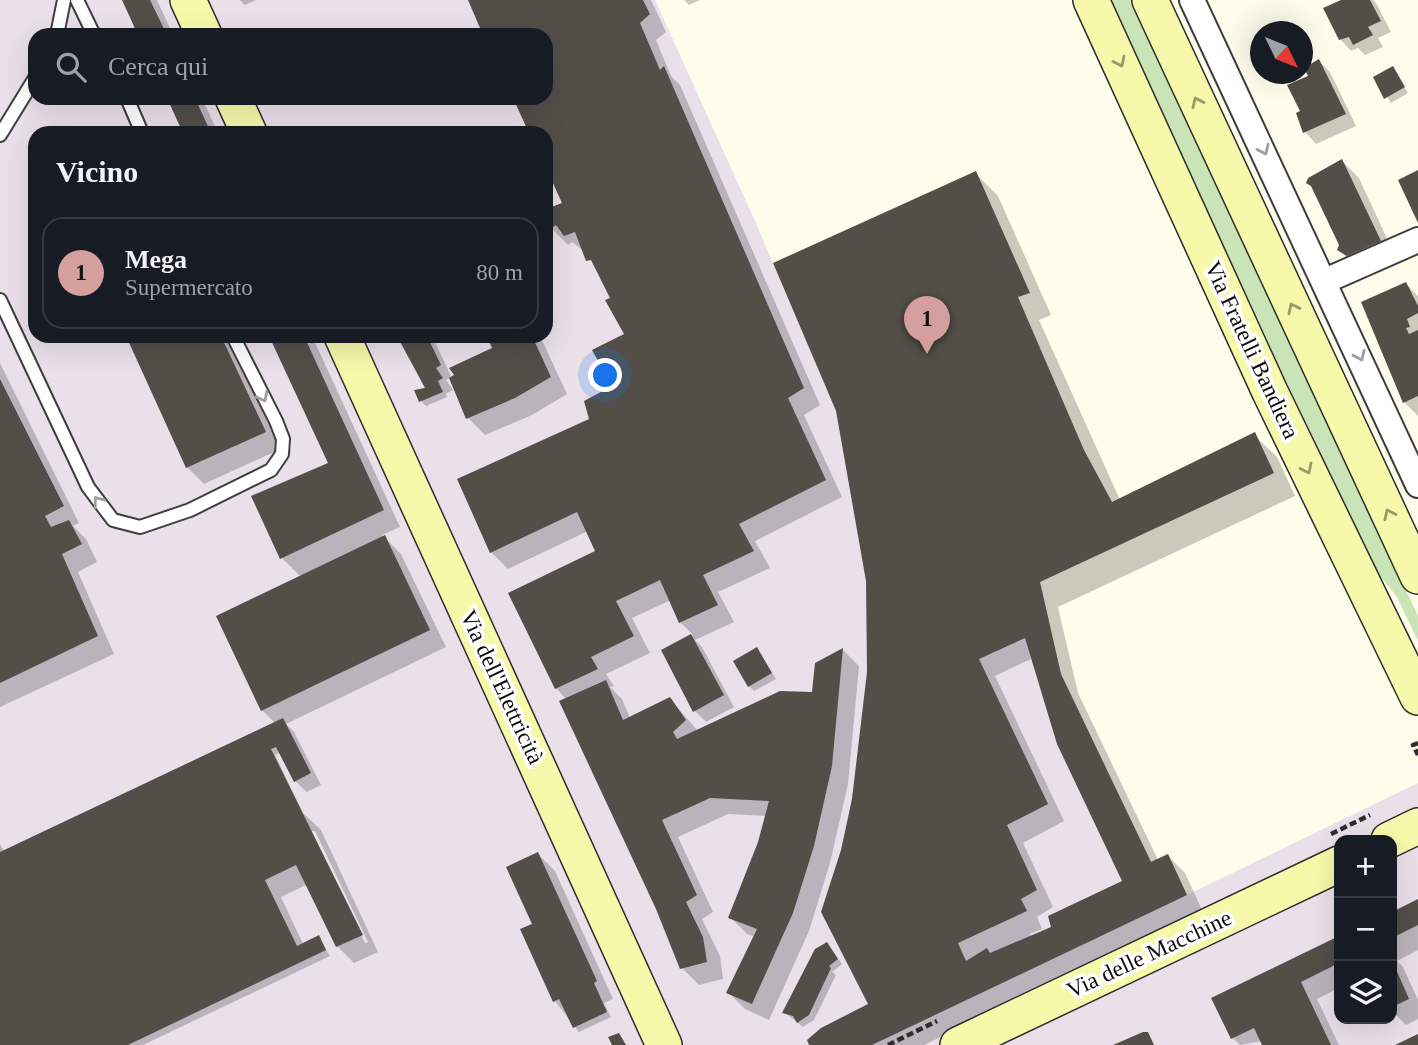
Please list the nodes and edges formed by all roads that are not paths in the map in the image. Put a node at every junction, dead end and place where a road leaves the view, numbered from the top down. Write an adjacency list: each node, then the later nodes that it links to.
1 (64, 0): 7 (lane)
2 (77, 0): 8 (lane)
3 (188, 0): 9 (main road)
4 (1091, 0): 23 (main road, Via Fratelli Bandiera, one-way to 23)
5 (1150, 0): 22 (main road, one-way to 5)
6 (1192, 0): 17 (street, one-way to 17)
7 (58, 28)
8 (91, 28)
9 (201, 28)
10 (28, 89): 15 (lane)
11 (130, 105): 13 (lane)
12 (236, 105): 14 (main road)
13 (139, 126)
14 (246, 126)
15 (0, 135)
16 (1418, 240): 17 (street)
17 (1325, 281): 21 (street, one-way to 21)
18 (0, 300): 19 (lane, one-way to 18)
19 (237, 343)
20 (345, 343): 27 (main road, Via dell'Elettricità)
21 (1418, 485)
22 (1418, 576)
23 (1418, 697)
24 (1418, 826): 25 (main road)
25 (1397, 836)
26 (1334, 866): 28 (main road, Via delle Macchine)
27 (666, 1043)
28 (958, 1045)

